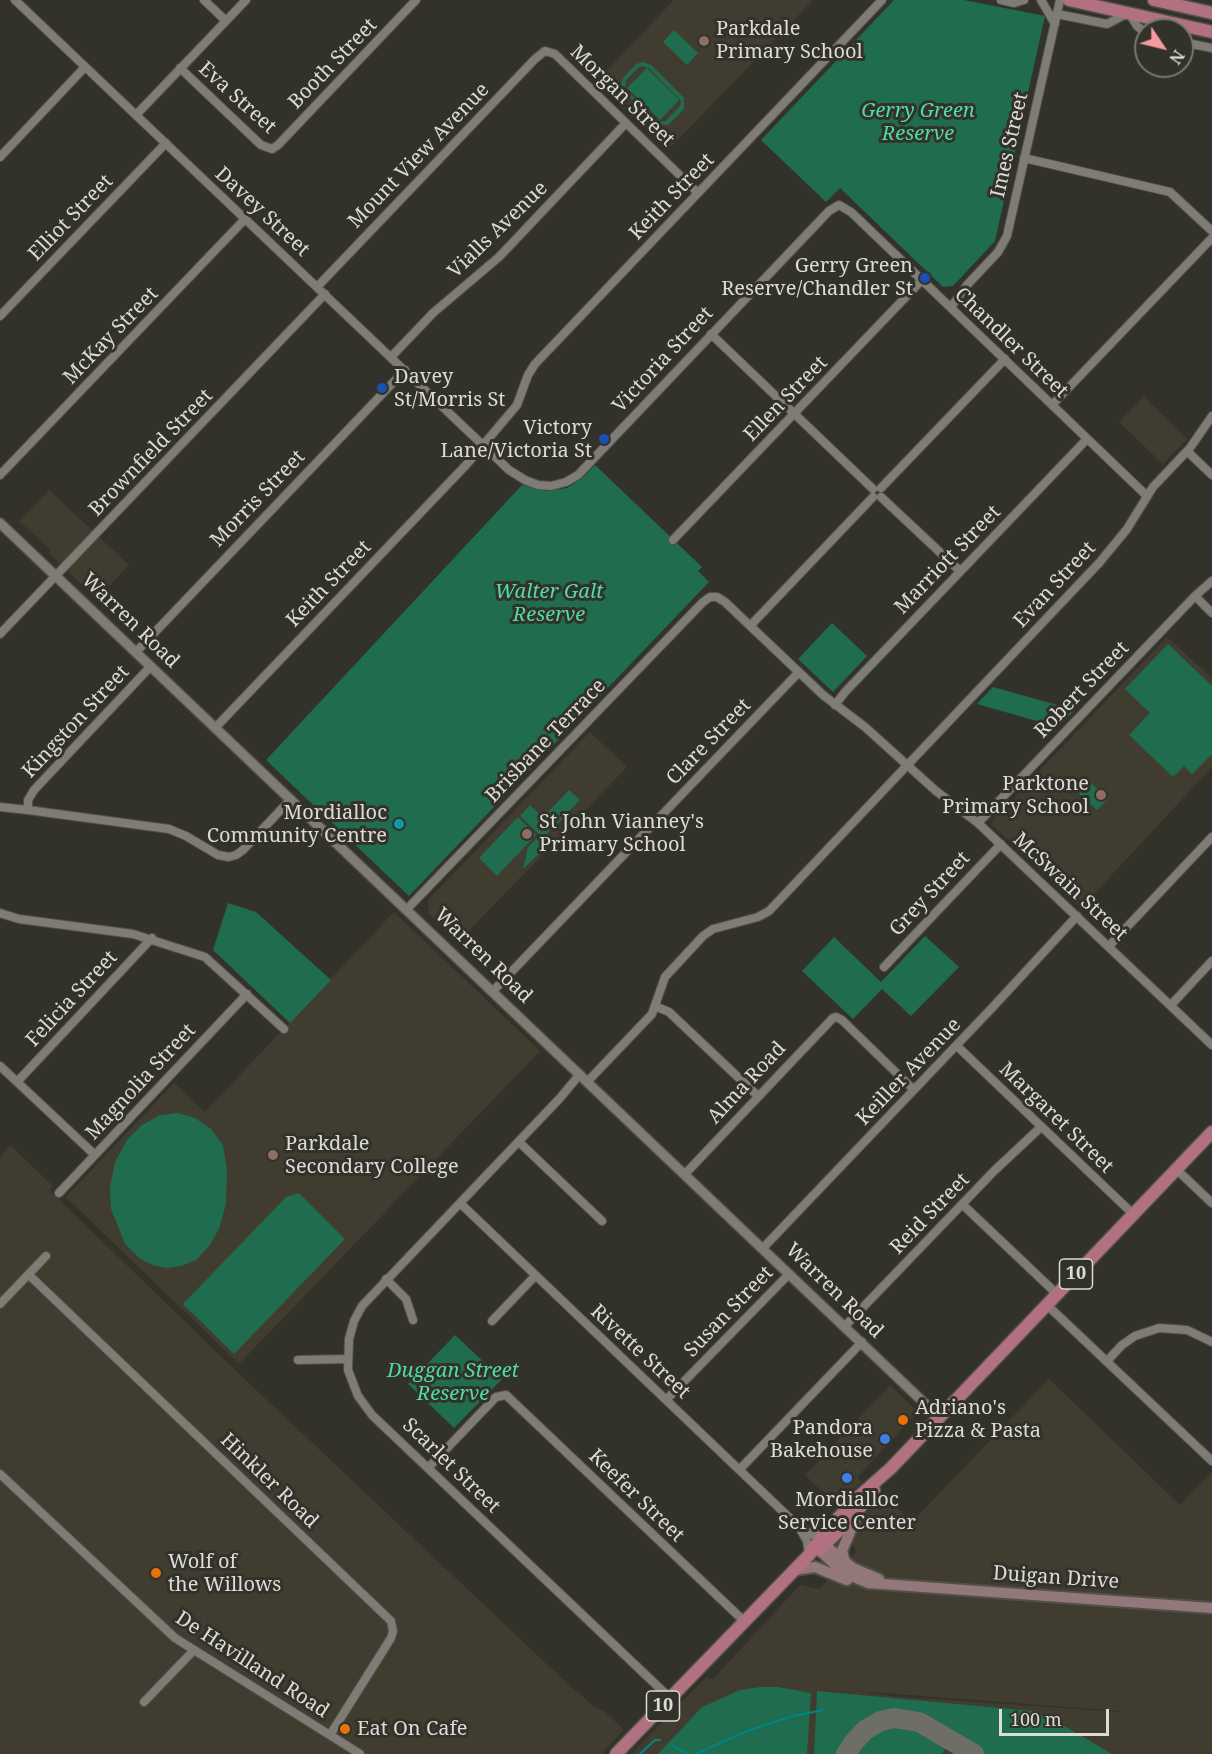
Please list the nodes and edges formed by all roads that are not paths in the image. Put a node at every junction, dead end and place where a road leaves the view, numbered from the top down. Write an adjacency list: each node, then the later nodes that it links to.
1 (15, 0): 22 (street, Davey Street)
2 (204, 0): 15 (street)
3 (246, 0): 15 (street)
4 (416, 0): 27 (street, Booth Street)
5 (882, 0): 30 (street, Keith Street)
6 (1001, 0): 7 (street)
7 (1024, 0)
8 (1041, 0): 17 (street)
9 (1060, 0): 14 (street, Imes Street)
10 (1069, 0): 12 (highway)
11 (1155, 0): 13 (highway)
12 (1129, 13): 14 (street); 16 (street); 18 (highway)
13 (1212, 13)
14 (1057, 14): 17 (street, Imes Street)
15 (226, 21): 23 (street)
16 (1134, 21)
17 (1055, 24): 29 (street, Imes Street)
18 (1212, 32)
19 (1194, 44): 20 (street)
20 (1212, 48)
21 (548, 51): 25 (street, Morgan Street); 36 (street, Mount View Avenue)
22 (86, 67): 24 (street, Davey Street); 28 (street)
23 (180, 69): 24 (street); 27 (street, Eva Street)
24 (136, 115): 26 (street, Davey Street)
25 (626, 123): 30 (street, Morgan Street); 41 (street, Vialls Avenue)
26 (166, 143): 32 (street, Davey Street); 39 (street, Elliot Street)
27 (272, 149)
28 (0, 157)
29 (1024, 158): 33 (street); 38 (street, Imes Street)
30 (698, 193): 48 (street, Keith Street)
31 (851, 212): 35 (street, Chandler Street); 40 (street, Victoria Street)
32 (245, 219): 36 (street, Davey Street); 51 (street, McKay Street)
33 (1212, 231)
34 (1212, 238): 44 (street)
35 (922, 280): 38 (street, Chandler Street); 45 (street, Ellen Street)
36 (317, 287): 37 (street, Davey Street)
37 (325, 294): 41 (street, Davey Street); 57 (street, Brownfield Street)
38 (948, 304): 42 (street, Chandler Street)
39 (0, 316)
40 (711, 334): 45 (street); 48 (street, Victoria Street)
41 (391, 357): 43 (street, Davey Street)
42 (1005, 359): 44 (street, Chandler Street); 52 (street)
43 (405, 370): 48 (street, Davey Street); 64 (street, Morris Street)
44 (1052, 405): 47 (street, Chandler Street)
45 (794, 413): 52 (street); 55 (street, Ellen Street)
46 (1212, 416): 49 (street, Evan Street)
47 (1087, 440): 53 (street, Chandler Street); 56 (street, Marriott Street)
48 (483, 444): 68 (street, Keith Street)
49 (1187, 451): 50 (street); 53 (street, Evan Street)
50 (1212, 475)
51 (0, 476)
52 (877, 493): 56 (street); 62 (street)
53 (1147, 496): 69 (street, Evan Street)
54 (0, 523): 57 (street, Warren Road)
55 (673, 540)
56 (960, 571): 67 (street, Marriott Street)
57 (56, 576): 63 (street, Brownfield Street); 64 (street, Warren Road)
58 (1212, 581): 59 (street, Robert Street)
59 (1195, 596): 61 (street); 73 (street, Robert Street)
60 (710, 597): 62 (street, McSwain Street); 76 (street, Brisbane Terrace)
61 (1212, 613)
62 (750, 626): 66 (street, McSwain Street)
63 (0, 634)
64 (136, 652): 65 (street, Warren Road)
65 (151, 666): 68 (street, Warren Road); 72 (street, Kingston Street)
66 (799, 672): 67 (street, McSwain Street); 83 (street, Clare Street)
67 (836, 705): 69 (street, McSwain Street)
68 (216, 727): 70 (street, Warren Road)
69 (907, 765): 73 (street, McSwain Street); 86 (street, Evan Street)
70 (291, 799): 72 (street); 76 (street, Warren Road)
71 (0, 807): 72 (street, Kingston Street)
72 (28, 810)
73 (978, 823): 75 (street, McSwain Street)
74 (1212, 837): 80 (street)
75 (1001, 844): 78 (street, McSwain Street); 82 (street, Grey Street)
76 (407, 909): 83 (street, Warren Road)
77 (0, 913): 79 (street)
78 (1077, 916): 80 (street, McSwain Street); 89 (street, Keiller Avenue)
79 (152, 939): 84 (street); 92 (street, Felicia Street)
80 (1109, 946): 85 (street, McSwain Street)
81 (1212, 961): 85 (street)
82 (884, 967)
83 (493, 991): 91 (street, Warren Road)
84 (247, 993): 87 (street); 98 (street, Magnolia Street)
85 (1171, 1005): 88 (street, McSwain Street)
86 (655, 1006): 91 (street, Scarlet Street); 94 (street)
87 (284, 1029)
88 (1212, 1045)
89 (957, 1046): 93 (street, Keiller Avenue); 95 (street, Margaret Street)
90 (0, 1066): 92 (street)
91 (584, 1078): 97 (street, Scarlet Street); 100 (street, Warren Road)
92 (17, 1082): 98 (street)
93 (914, 1090): 94 (street, Alma Road); 107 (street, Keiller Avenue)
94 (758, 1096): 100 (street, Alma Road)
95 (1041, 1127): 104 (street, Reid Street); 105 (street, Margaret Street)
96 (1212, 1132): 99 (highway, 10)
97 (519, 1142): 102 (street, Scarlet Street); 106 (street)
98 (95, 1155): 101 (street, Magnolia Street)
99 (1176, 1170): 103 (street); 105 (highway, 10)
100 (685, 1174): 107 (street, Warren Road)
101 (59, 1193)
102 (460, 1203): 111 (street, Rivette Street); 112 (street, Scarlet Street)
103 (1212, 1203)
104 (962, 1204): 113 (street); 118 (street, Reid Street)
105 (1133, 1214): 113 (highway, 10)
106 (602, 1221)
107 (763, 1248): 109 (street, Warren Road)
108 (46, 1256): 110 (street)
109 (789, 1274): 118 (street, Warren Road); 124 (street, Susan Street)
110 (28, 1275): 114 (street); 144 (street, Hinkler Road)
111 (535, 1276): 117 (street); 124 (street, Rivette Street)
112 (386, 1279): 116 (street); 121 (street, Scarlet Street)
113 (1057, 1294): 115 (highway, 10)
114 (0, 1304)
115 (1047, 1305): 123 (street); 125 (highway, 10)
116 (413, 1320)
117 (492, 1321)
118 (845, 1326): 119 (street, Warren Road)
119 (862, 1342): 125 (street, Warren Road); 129 (street)
120 (1212, 1342): 123 (street)
121 (347, 1359): 122 (street); 127 (street, Scarlet Street)
122 (298, 1360)
123 (1107, 1361): 126 (street)
124 (666, 1400): 129 (street, Rivette Street)
125 (939, 1416): 128 (highway, 10)
126 (1212, 1461)
127 (428, 1468): 140 (street, Keefer Street); 142 (street, Scarlet Street)
128 (891, 1468): 131 (highway, 10); 133 (highway, 10)
129 (740, 1469): 132 (street, Rivette Street)
130 (0, 1474): 141 (street, De Havilland Road)
131 (860, 1509): 134 (highway, 10); 135 (main road)
132 (797, 1525): 133 (street); 134 (street, Rivette Street)
133 (829, 1528): 134 (highway, 10)
134 (818, 1547): 135 (main road, Duigan Drive); 136 (highway, 10); 137 (main road, Duigan Drive)
135 (845, 1562): 138 (main road, Duigan Drive)
136 (795, 1570): 137 (main road); 140 (highway, 10)
137 (868, 1583): 138 (main road, Duigan Drive)
138 (896, 1585): 139 (main road, Duigan Drive)
139 (1212, 1608)
140 (745, 1622): 142 (highway, 10)
141 (194, 1650): 143 (street); 144 (street, De Havilland Road)
142 (670, 1698): 146 (highway, 10)
143 (144, 1702)
144 (330, 1735): 145 (street, De Havilland Road)
145 (360, 1754)
146 (616, 1754)

